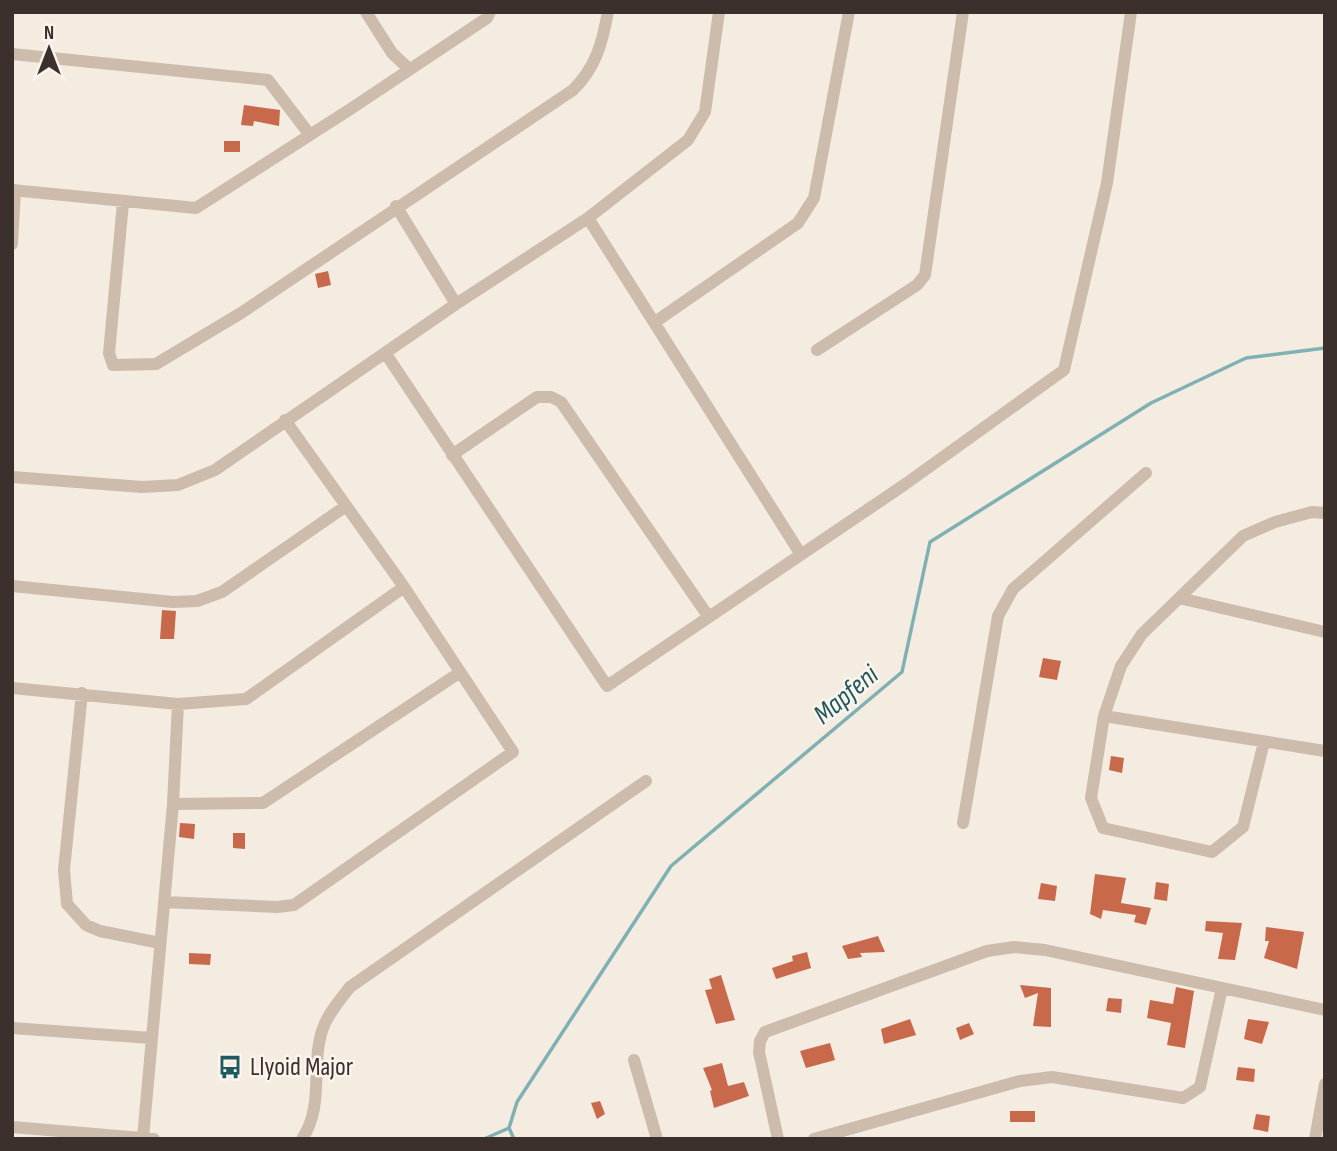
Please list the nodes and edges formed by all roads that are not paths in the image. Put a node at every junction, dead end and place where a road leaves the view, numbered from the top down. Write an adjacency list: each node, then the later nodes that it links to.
1 (366, 12): 9 (street)
2 (490, 12): 9 (street)
3 (608, 12): 13 (street)
4 (719, 12): 14 (street)
5 (849, 12): 17 (street)
6 (963, 12): 18 (street)
7 (1131, 12): 26 (street)
8 (12, 54): 10 (street)
9 (408, 68): 10 (street)
10 (310, 135): 12 (street)
11 (14, 190): 12 (street); 15 (street)
12 (123, 203): 13 (street)
13 (396, 206): 16 (street)
14 (588, 218): 16 (street); 17 (street)
15 (12, 244)
16 (456, 304): 19 (street)
17 (655, 321): 26 (street)
18 (817, 350)
19 (386, 354): 20 (street); 21 (street)
20 (285, 420): 23 (street); 24 (street)
21 (452, 455): 30 (street); 30 (street)
22 (1146, 473): 41 (street)
23 (12, 477)
24 (346, 506): 27 (street); 28 (street)
25 (1325, 513): 29 (street)
26 (800, 553): 30 (street)
27 (12, 586)
28 (404, 587): 32 (street); 35 (street)
29 (1179, 598): 31 (street); 36 (street)
30 (708, 616)
31 (1325, 632)
32 (459, 673): 40 (street); 42 (street)
33 (12, 688): 34 (street)
34 (82, 693): 35 (street); 43 (street)
35 (178, 704): 40 (street)
36 (1104, 716): 37 (street); 37 (street)
37 (1264, 742): 38 (street)
38 (1325, 751)
39 (646, 781): 52 (street)
40 (173, 804): 42 (street)
41 (963, 823)
42 (164, 902): 43 (street)
43 (160, 943): 47 (street)
44 (1222, 988): 45 (street); 54 (street); 55 (street)
45 (1325, 1010)
46 (12, 1028): 47 (street)
47 (151, 1038): 51 (street)
48 (635, 1060): 53 (street)
49 (1325, 1084): 56 (street)
50 (12, 1127): 51 (street)
51 (148, 1138)
52 (302, 1139)
53 (657, 1139)
54 (778, 1139)
55 (814, 1139)
56 (1315, 1139)

